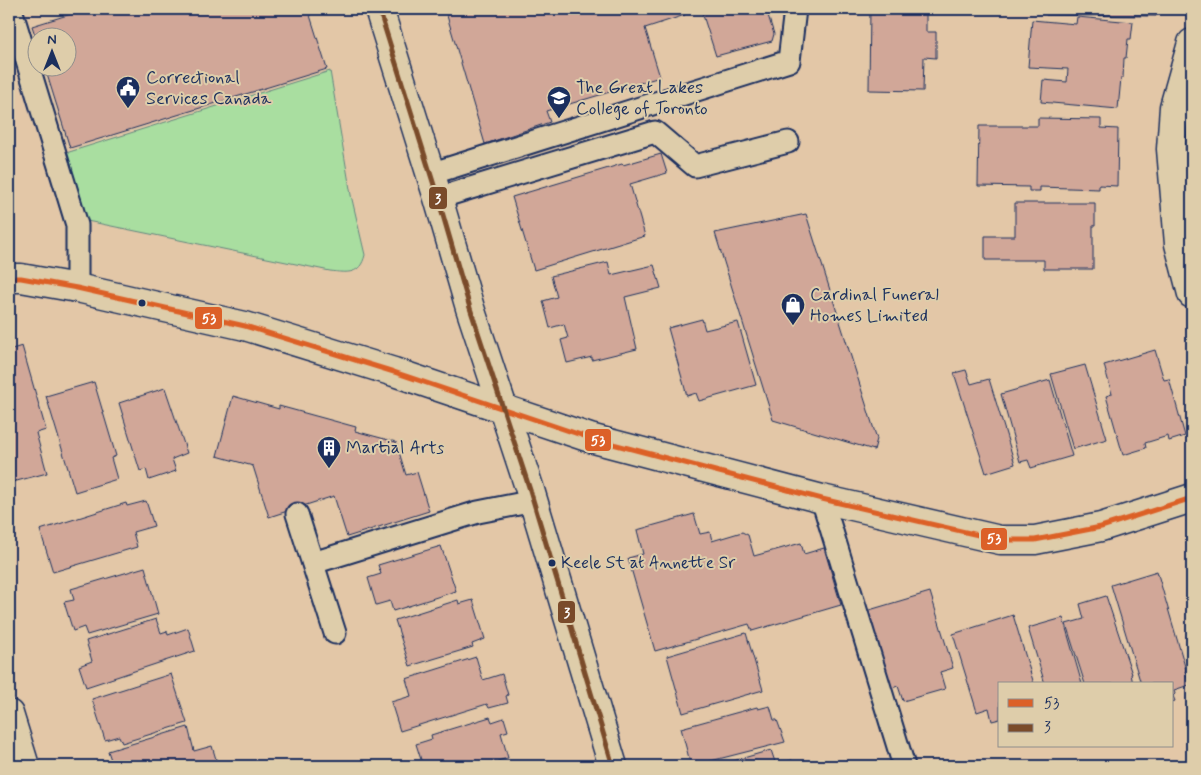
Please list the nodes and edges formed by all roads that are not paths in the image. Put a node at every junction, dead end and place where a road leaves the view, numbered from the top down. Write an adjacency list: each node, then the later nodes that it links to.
1 (11, 9): 9 (lane)
2 (379, 9): 6 (street)
3 (794, 9): 6 (lane)
4 (1192, 43): 7 (street)
5 (788, 142): 6 (lane)
6 (434, 186): 11 (street)
7 (1186, 242): 10 (street)
8 (9, 278): 9 (street)
9 (77, 288): 11 (street)
10 (1192, 294)
11 (504, 409): 13 (street); 14 (street)
12 (1192, 498): 13 (street)
13 (822, 499): 21 (lane)
14 (534, 501): 16 (lane); 20 (street)
15 (297, 514): 16 (lane)
16 (312, 562): 17 (lane)
17 (336, 633)
18 (9, 714): 19 (street)
19 (25, 766)
20 (613, 766)
21 (904, 766)

